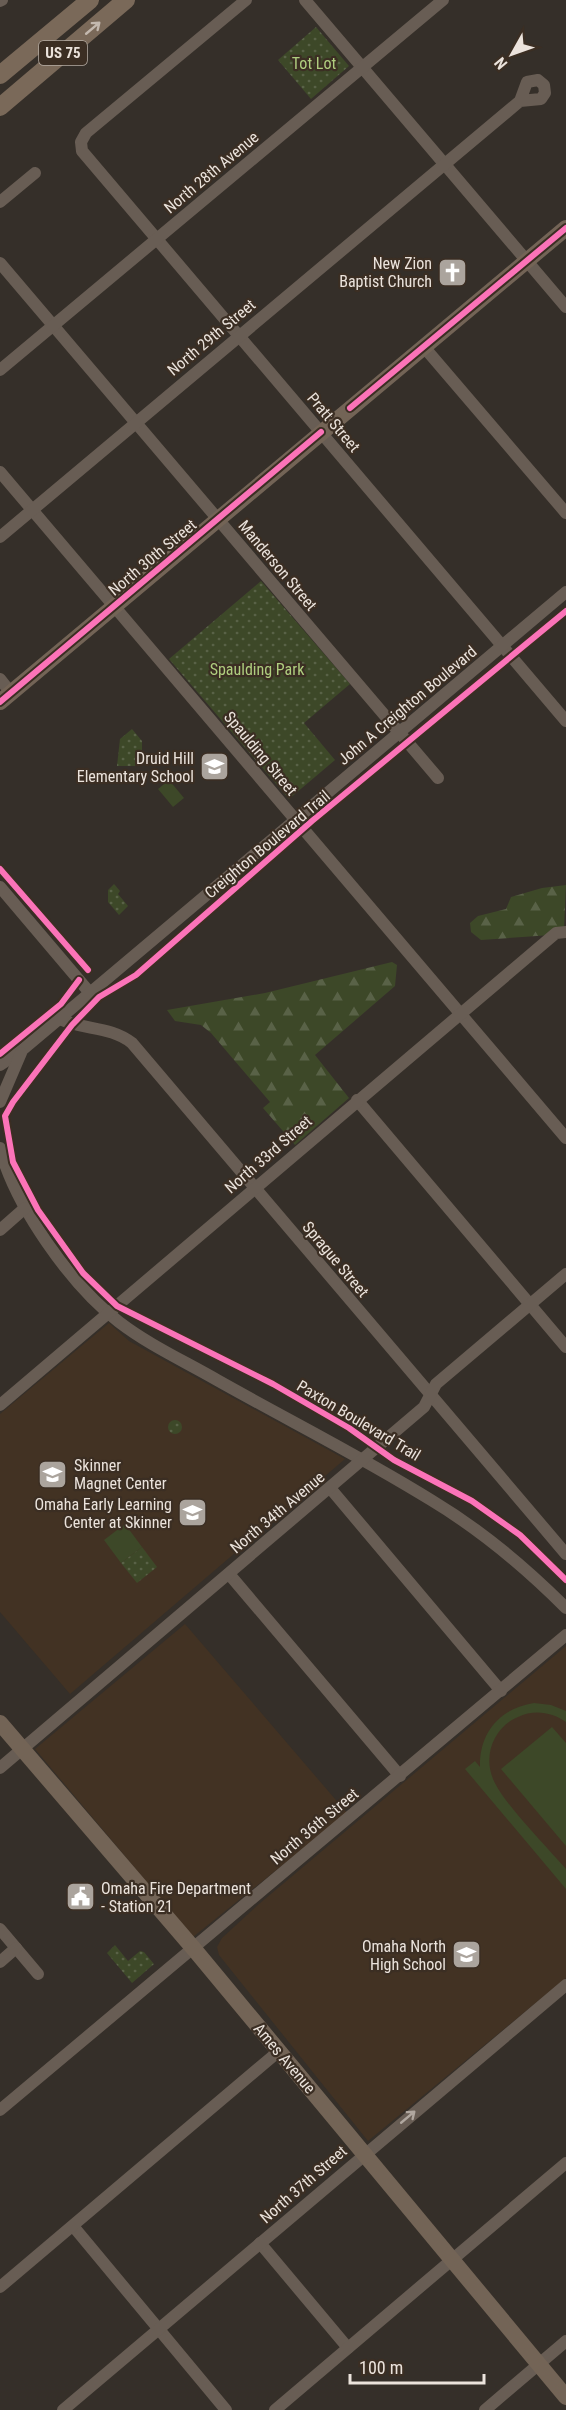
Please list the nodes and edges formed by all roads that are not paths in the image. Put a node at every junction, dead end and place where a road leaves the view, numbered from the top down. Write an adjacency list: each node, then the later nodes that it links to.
1 (90, 0): 7 (highway, US 75)
2 (126, 0): 9 (highway, US 75, one-way to 2)
3 (246, 0): 14 (street, Pratt Street)
4 (305, 0): 6 (street)
5 (442, 0): 6 (street, North 28th Avenue)
6 (362, 67): 10 (street); 14 (street, North 28th Avenue)
7 (0, 75)
8 (520, 101): 10 (street, North 29th Street)
9 (0, 107)
10 (445, 163): 15 (street); 19 (street, North 29th Street)
11 (35, 173): 12 (street)
12 (0, 202)
13 (566, 228): 15 (main road, North 30th Street)
14 (156, 239): 18 (street, North 28th Avenue); 19 (street, Pratt Street)
15 (527, 261): 17 (street); 20 (main road, North 30th Street)
16 (0, 263): 18 (street, Manderson Street)
17 (566, 307)
18 (53, 326): 21 (street, North 28th Avenue); 22 (street, Manderson Street)
19 (239, 336): 22 (street, North 29th Street); 23 (street, Pratt Street)
20 (424, 347): 23 (main road, North 30th Street); 26 (street)
21 (0, 370)
22 (135, 422): 25 (street, North 29th Street); 27 (street, Manderson Street)
23 (321, 432): 27 (main road, North 30th Street); 31 (street, Pratt Street)
24 (0, 472): 25 (street, Spaulding Street)
25 (32, 509): 28 (street, North 29th Street); 30 (street, Spaulding Street)
26 (566, 513)
27 (218, 519): 30 (main road, North 30th Street); 35 (street, Manderson Street)
28 (0, 537)
29 (566, 592): 31 (street, John A Creighton Boulevard)
30 (114, 606): 33 (main road, North 30th Street); 37 (street, Spaulding Street)
31 (502, 646): 34 (street, Pratt Street); 35 (street, John A Creighton Boulevard)
32 (0, 679): 33 (street)
33 (6, 697)
34 (566, 721)
35 (400, 733): 36 (street, Manderson Street); 37 (street, John A Creighton Boulevard)
36 (438, 778)
37 (296, 820): 40 (street, John A Creighton Boulevard); 41 (street, Spaulding Street)
38 (0, 887): 40 (street)
39 (563, 932): 41 (street, North 33rd Street)
40 (90, 993): 42 (street, John A Creighton Boulevard)
41 (460, 1014): 45 (street, North 33rd Street); 47 (street, Spaulding Street)
42 (60, 1019): 43 (street, John A Creighton Boulevard); 49 (street, Sprague Street)
43 (21, 1052): 44 (street, John A Creighton Boulevard); 46 (street)
44 (0, 1065)
45 (357, 1100): 49 (street, North 33rd Street); 53 (street)
46 (0, 1102)
47 (566, 1138)
48 (0, 1148): 50 (street)
49 (254, 1188): 54 (street, North 33rd Street); 56 (street, Sprague Street)
50 (25, 1208): 51 (street); 54 (street)
51 (0, 1230)
52 (566, 1274): 53 (street, North 34th Avenue)
53 (530, 1305): 55 (street); 56 (street, North 34th Avenue)
54 (109, 1313): 57 (street, North 33rd Street); 58 (street)
55 (566, 1347)
56 (430, 1395): 58 (street, North 34th Avenue); 60 (street, Sprague Street)
57 (0, 1405)
58 (361, 1461): 59 (street, North 34th Avenue); 62 (street)
59 (330, 1488): 61 (street, North 34th Avenue); 64 (street)
60 (566, 1554)
61 (228, 1574): 66 (street, North 34th Avenue); 68 (street)
62 (566, 1608)
63 (566, 1635): 64 (street, North 36th Street)
64 (501, 1691): 68 (street, North 36th Street)
65 (0, 1723): 66 (main road, Ames Avenue)
66 (21, 1748): 67 (street, North 34th Avenue); 71 (main road, Ames Avenue)
67 (0, 1768)
68 (400, 1776): 71 (street, North 36th Street)
69 (0, 1929): 70 (street)
70 (16, 1948): 72 (street); 73 (street)
71 (194, 1949): 75 (main road, Ames Avenue); 76 (street, North 36th Street)
72 (0, 1962)
73 (38, 1974)
74 (566, 1984): 77 (street, North 37th Street, one-way to 74)
75 (279, 2051): 77 (main road, Ames Avenue); 79 (street)
76 (0, 2110)
77 (364, 2154): 80 (street, North 37th Street); 81 (main road, Ames Avenue)
78 (566, 2163): 81 (street)
79 (73, 2226): 82 (street); 83 (street)
80 (261, 2243): 83 (street, North 37th Street); 85 (street)
81 (452, 2260): 85 (street); 86 (main road, Ames Avenue)
82 (0, 2287)
83 (159, 2329): 88 (street, North 37th Street); 89 (street)
84 (566, 2341): 86 (street)
85 (348, 2348): 90 (street)
86 (538, 2364): 87 (main road, Ames Avenue); 91 (street)
87 (566, 2397)
88 (63, 2410)
89 (226, 2410)
90 (275, 2410)
91 (485, 2410)

